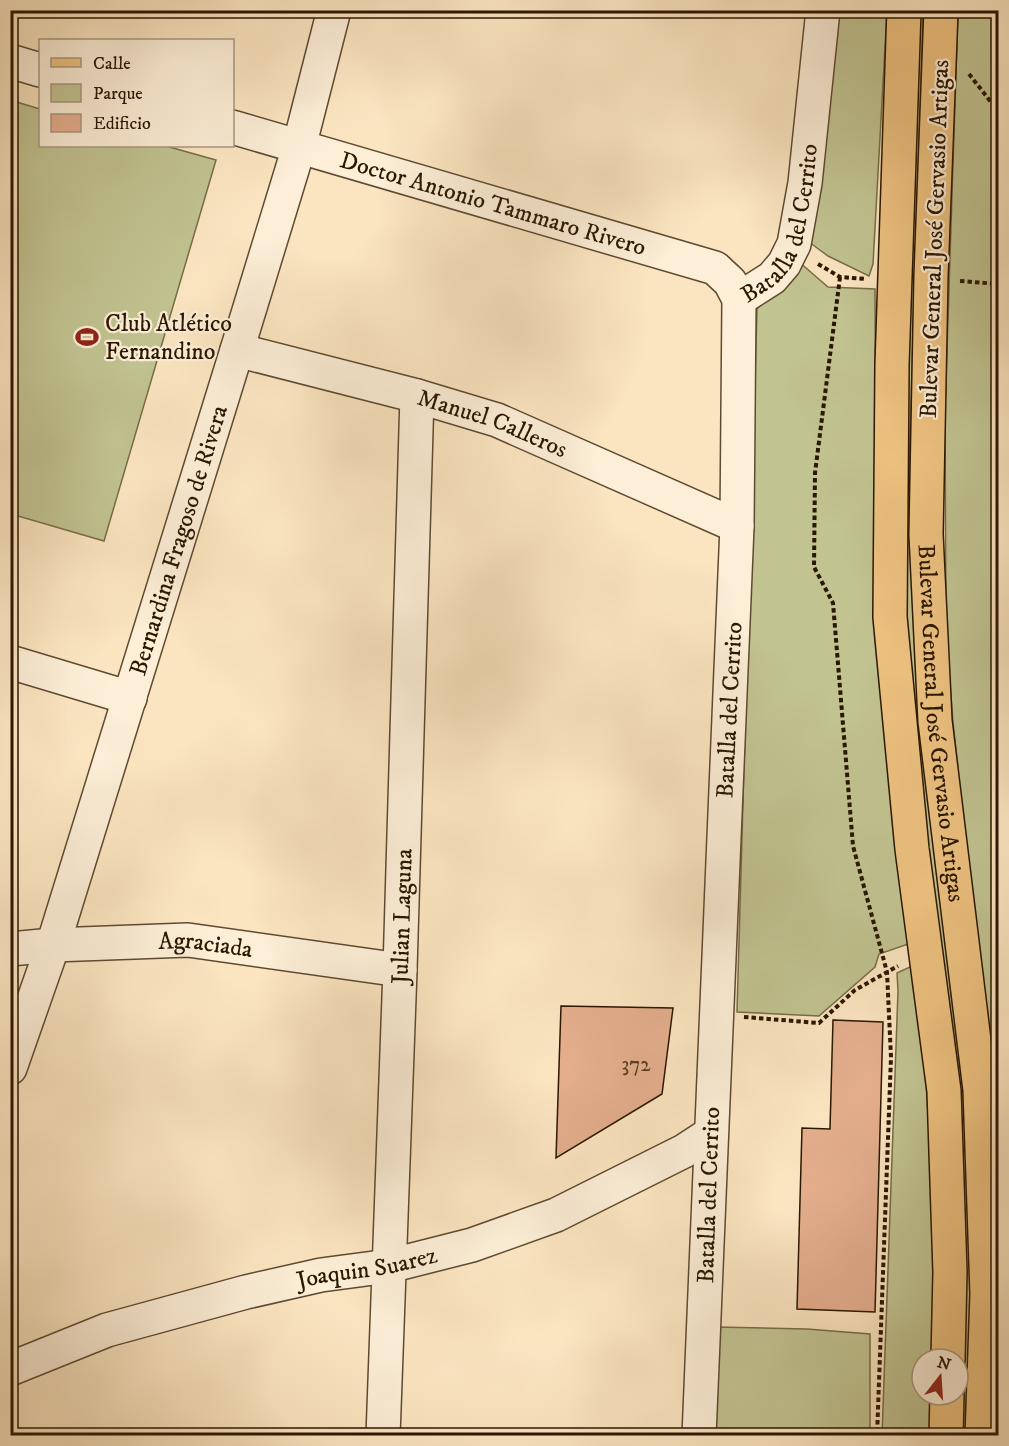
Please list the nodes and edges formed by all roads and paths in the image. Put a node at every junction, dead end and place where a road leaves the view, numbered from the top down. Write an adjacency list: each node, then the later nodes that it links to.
1 (334, 10): 8 (street, Bernardina Fragoso de Rivera)
2 (823, 10): 10 (street, Batalla del Cerrito)
3 (904, 10): 18 (main road, Bulevar General José Gervasio Artigas)
4 (941, 10): 25 (main road, Bulevar General José Gervasio Artigas)
5 (10, 61): 6 (street)
6 (39, 70)
7 (234, 128): 8 (street, Doctor Antonio Tammaro Rivero)
8 (299, 147): 10 (street, Doctor Antonio Tammaro Rivero); 11 (street, Bernardina Fragoso de Rivera)
9 (840, 277): 20 (path)
10 (739, 299): 13 (street, Batalla del Cerrito)
11 (237, 350): 12 (street, Manuel Calleros); 15 (street, Bernardina Fragoso de Rivera)
12 (417, 396): 13 (street, Manuel Calleros); 19 (street, Julian Laguna)
13 (737, 526): 21 (street, Batalla del Cerrito)
14 (10, 662): 15 (street)
15 (130, 698): 16 (street, Bernardina Fragoso de Rivera)
16 (52, 945): 17 (street, Agraciada); 19 (street, Agraciada); 22 (street, Bernardina Fragoso de Rivera)
17 (10, 949)
18 (927, 950): 20 (path); 26 (main road, Bulevar General José Gervasio Artigas)
19 (400, 970): 24 (street, Julian Laguna)
20 (887, 972): 21 (path); 31 (path)
21 (716, 1015): 23 (street, Batalla del Cerrito)
22 (10, 1068)
23 (710, 1134): 24 (street, Joaquin Suarez); 30 (street, Batalla del Cerrito)
24 (389, 1266): 27 (street, Joaquin Suarez); 29 (street, Julian Laguna)
25 (993, 1300): 33 (main road, Bulevar General José Gervasio Artigas)
26 (948, 1347)
27 (10, 1369)
28 (947, 1407): 32 (main road)
29 (383, 1436)
30 (699, 1436)
31 (877, 1436)
32 (946, 1436)
33 (982, 1436)

